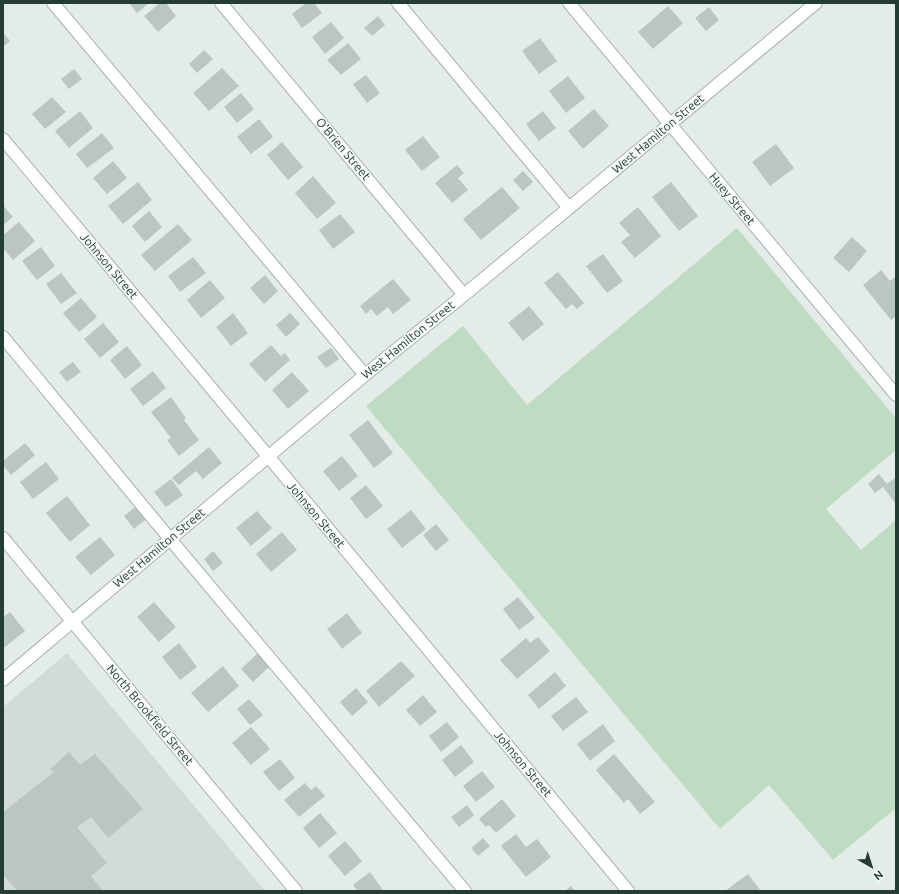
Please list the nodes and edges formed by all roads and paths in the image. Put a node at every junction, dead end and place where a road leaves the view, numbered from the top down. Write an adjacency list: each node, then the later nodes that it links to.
1 (53, 3): 11 (street)
2 (221, 3): 9 (street, O'Brien Street)
3 (398, 3): 8 (street)
4 (569, 3): 6 (street, Huey Street)
5 (816, 3): 6 (street, West Hamilton Street)
6 (670, 124): 8 (street, West Hamilton Street); 12 (street, Huey Street)
7 (3, 139): 13 (street, Johnson Street)
8 (569, 208): 9 (street, West Hamilton Street)
9 (464, 295): 11 (street, West Hamilton Street)
10 (3, 337): 15 (street)
11 (365, 375): 13 (street, West Hamilton Street)
12 (896, 395)
13 (268, 456): 15 (street, West Hamilton Street); 20 (street, Johnson Street)
14 (3, 538): 16 (street, North Brookfield Street)
15 (170, 539): 16 (street, West Hamilton Street); 19 (street)
16 (72, 622): 17 (street, West Hamilton Street); 18 (street, North Brookfield Street)
17 (3, 680)
18 (296, 891)
19 (465, 891)
20 (628, 891)

